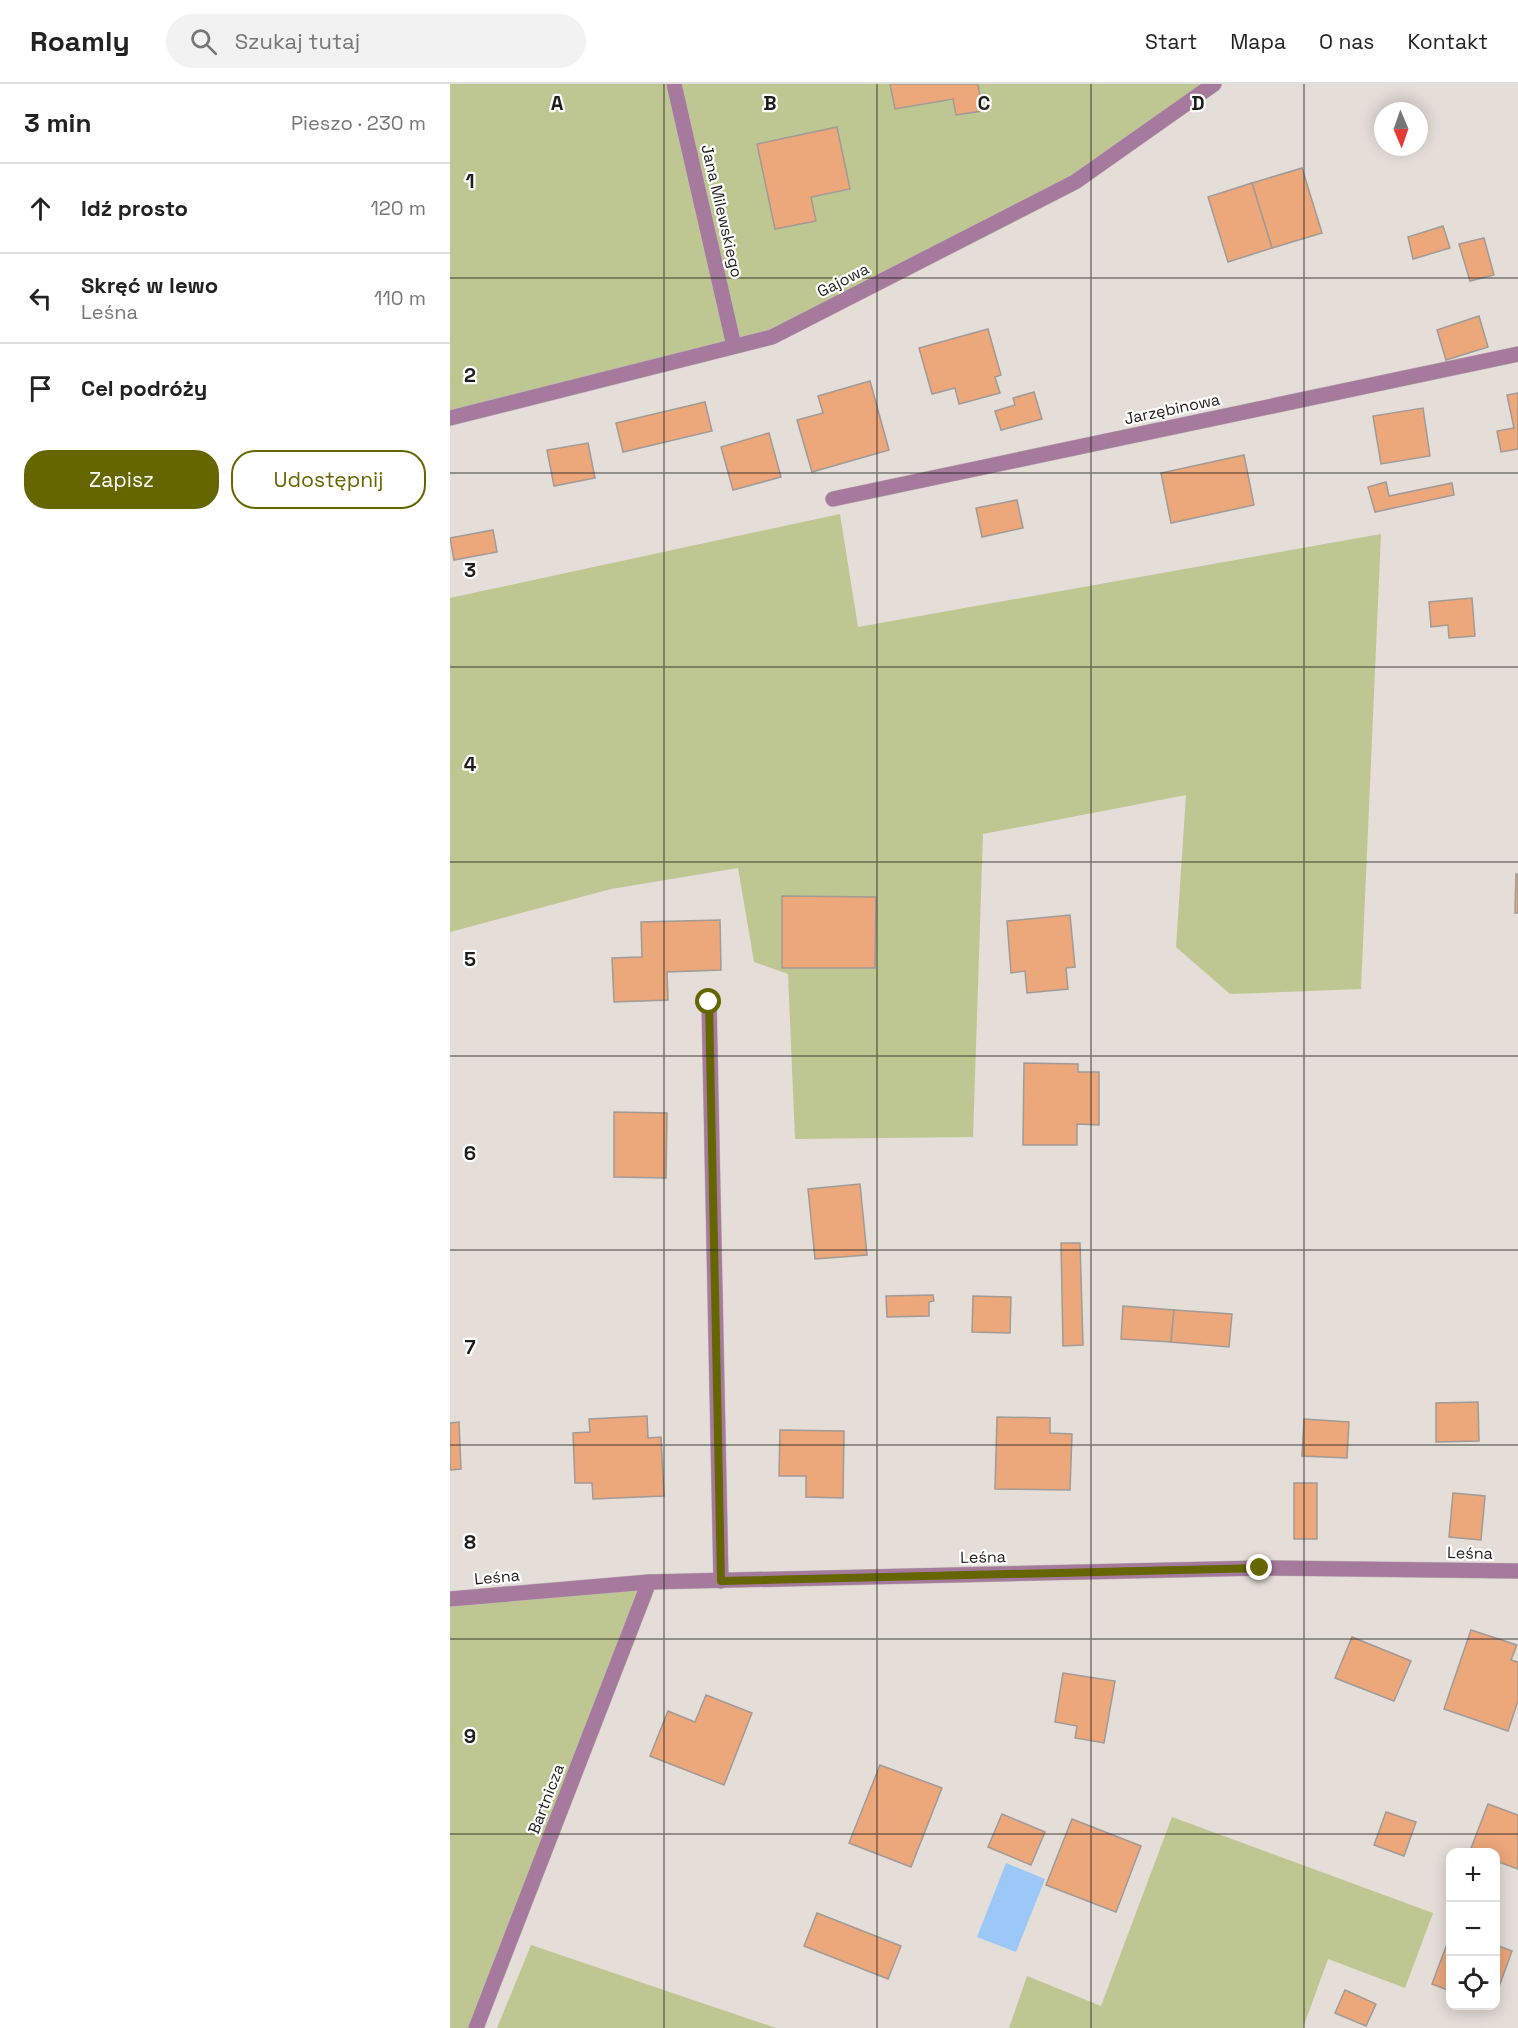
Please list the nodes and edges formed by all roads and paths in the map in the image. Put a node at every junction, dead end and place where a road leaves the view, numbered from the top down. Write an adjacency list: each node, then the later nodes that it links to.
1 (674, 84): 3 (street, Jana Milewskiego)
2 (1214, 84): 3 (street, Gajowa)
3 (734, 346): 5 (street, Gajowa)
4 (1518, 354): 6 (street, Jarzębinowa)
5 (450, 418)
6 (833, 500)
7 (709, 1002): 9 (street)
8 (1518, 1571): 9 (street, Leśna)
9 (721, 1581): 10 (street, Leśna)
10 (649, 1582): 11 (street, Leśna); 12 (street, Bartnicza)
11 (450, 1599)
12 (476, 2028)

